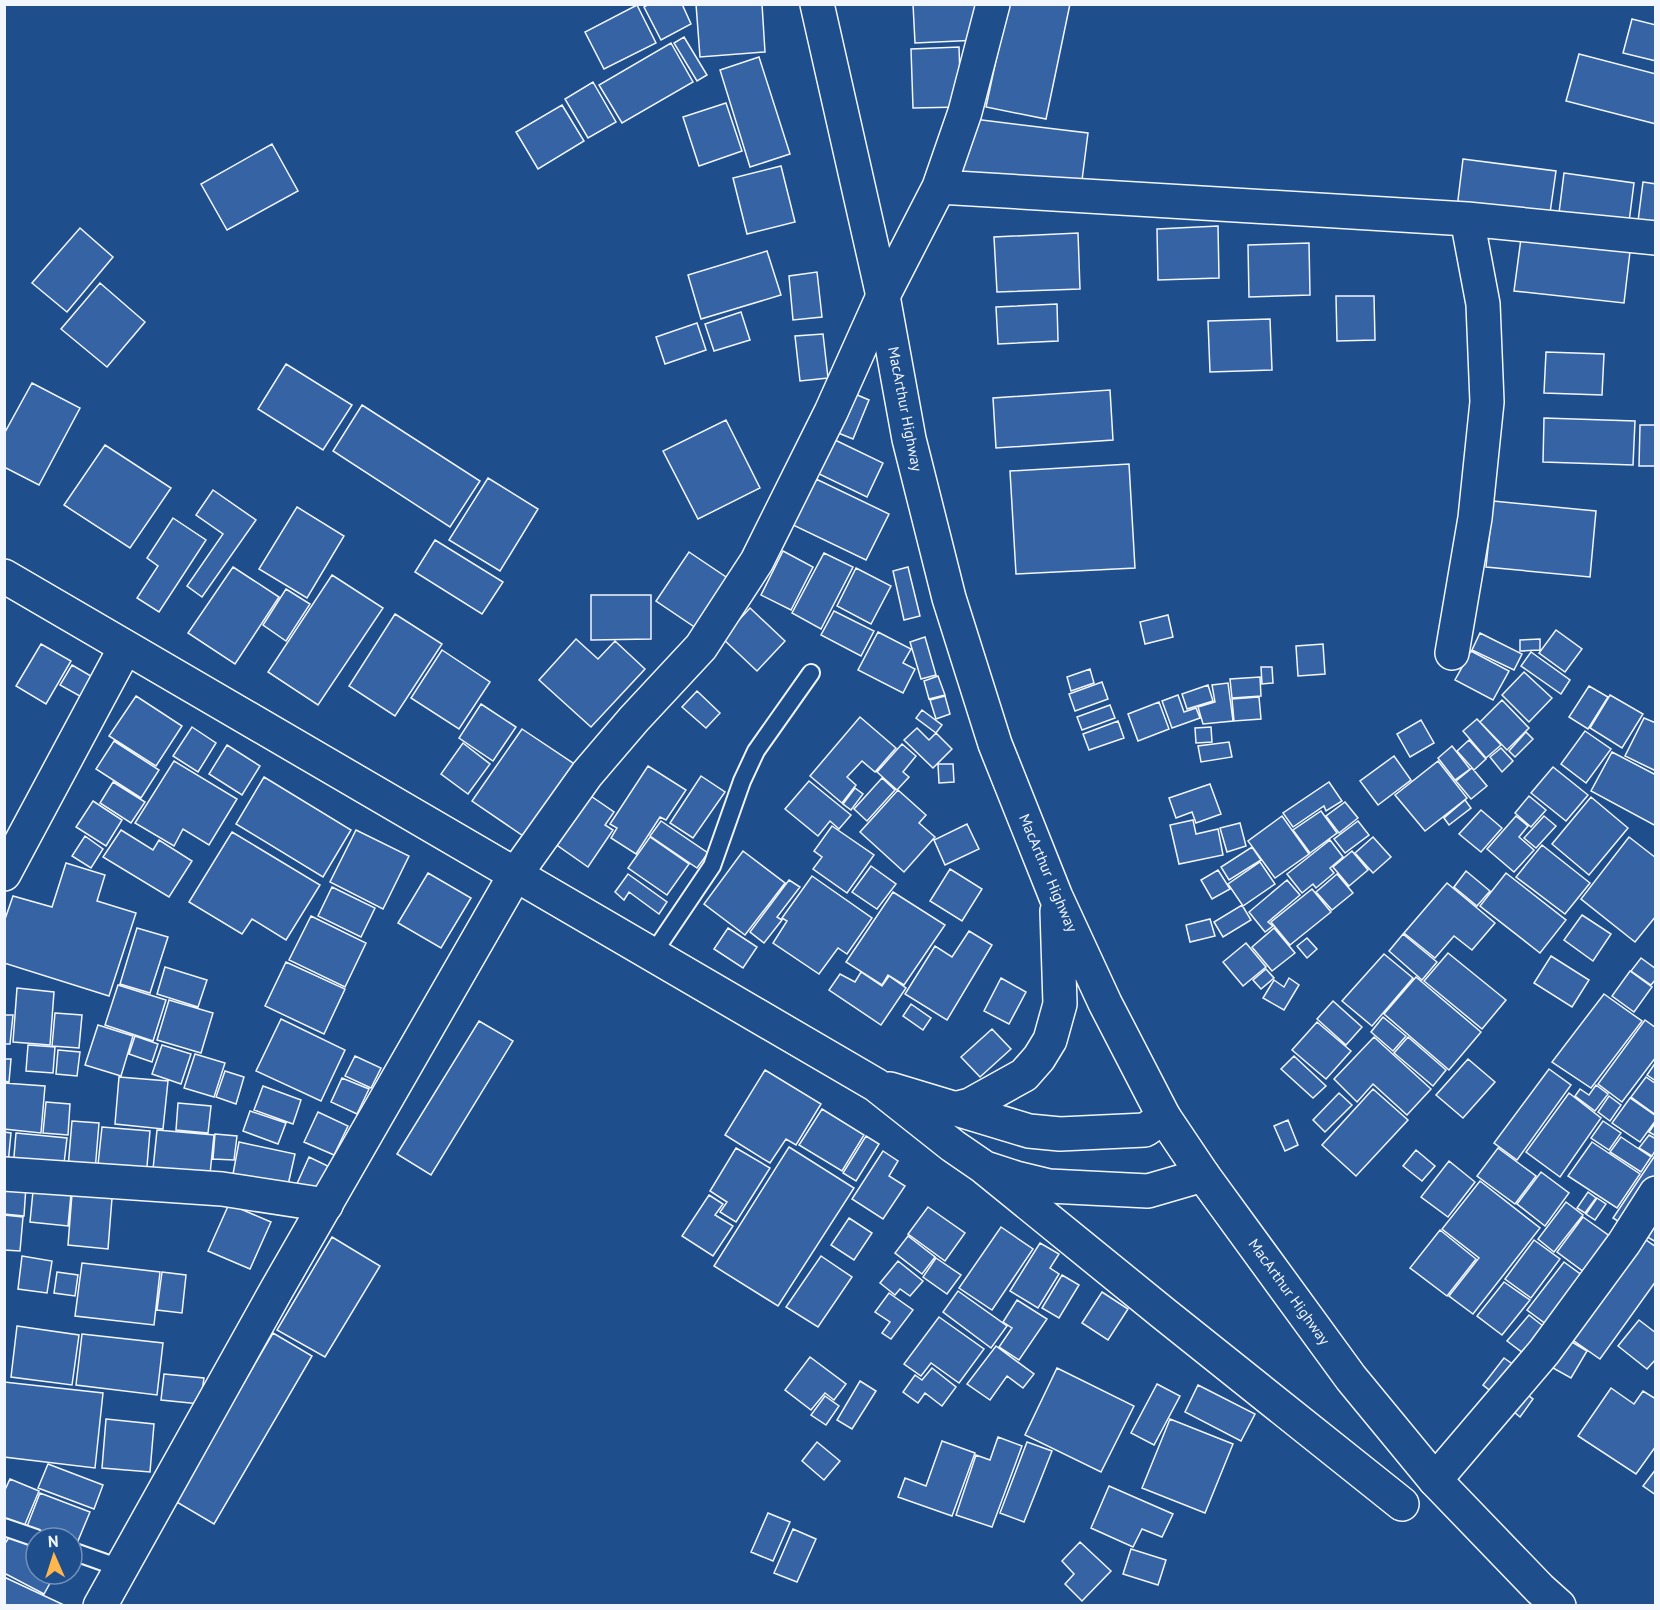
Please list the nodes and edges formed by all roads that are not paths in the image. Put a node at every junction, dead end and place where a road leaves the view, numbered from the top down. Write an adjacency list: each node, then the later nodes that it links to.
1 (817, 4): 6 (main road, MacArthur Highway)
2 (993, 4): 3 (main road)
3 (939, 187): 4 (main road); 6 (main road)
4 (1467, 219): 5 (main road); 9 (main road)
5 (1656, 238)
6 (883, 296): 12 (main road); 13 (main road, MacArthur Highway)
7 (4, 576): 8 (main road)
8 (125, 648): 11 (main road); 12 (main road)
9 (1452, 653)
10 (812, 673): 14 (lane)
11 (4, 874)
12 (515, 875): 14 (main road); 22 (main road)
13 (1056, 897): 16 (main road); 17 (main road, MacArthur Highway)
14 (652, 955): 15 (main road)
15 (876, 1085): 16 (main road); 18 (main road)
16 (958, 1108): 17 (main road)
17 (1164, 1117): 20 (main road, MacArthur Highway)
18 (985, 1168): 20 (main road); 24 (main road)
19 (4, 1174): 22 (main road)
20 (1203, 1175): 23 (main road, MacArthur Highway)
21 (1656, 1192): 23 (main road)
22 (326, 1204): 28 (main road)
23 (1435, 1480): 30 (main road, MacArthur Highway)
24 (1402, 1504)
25 (4, 1527): 26 (lane)
26 (24, 1534)
27 (84, 1555): 28 (lane)
28 (120, 1568): 29 (main road)
29 (100, 1605)
30 (1559, 1605)

